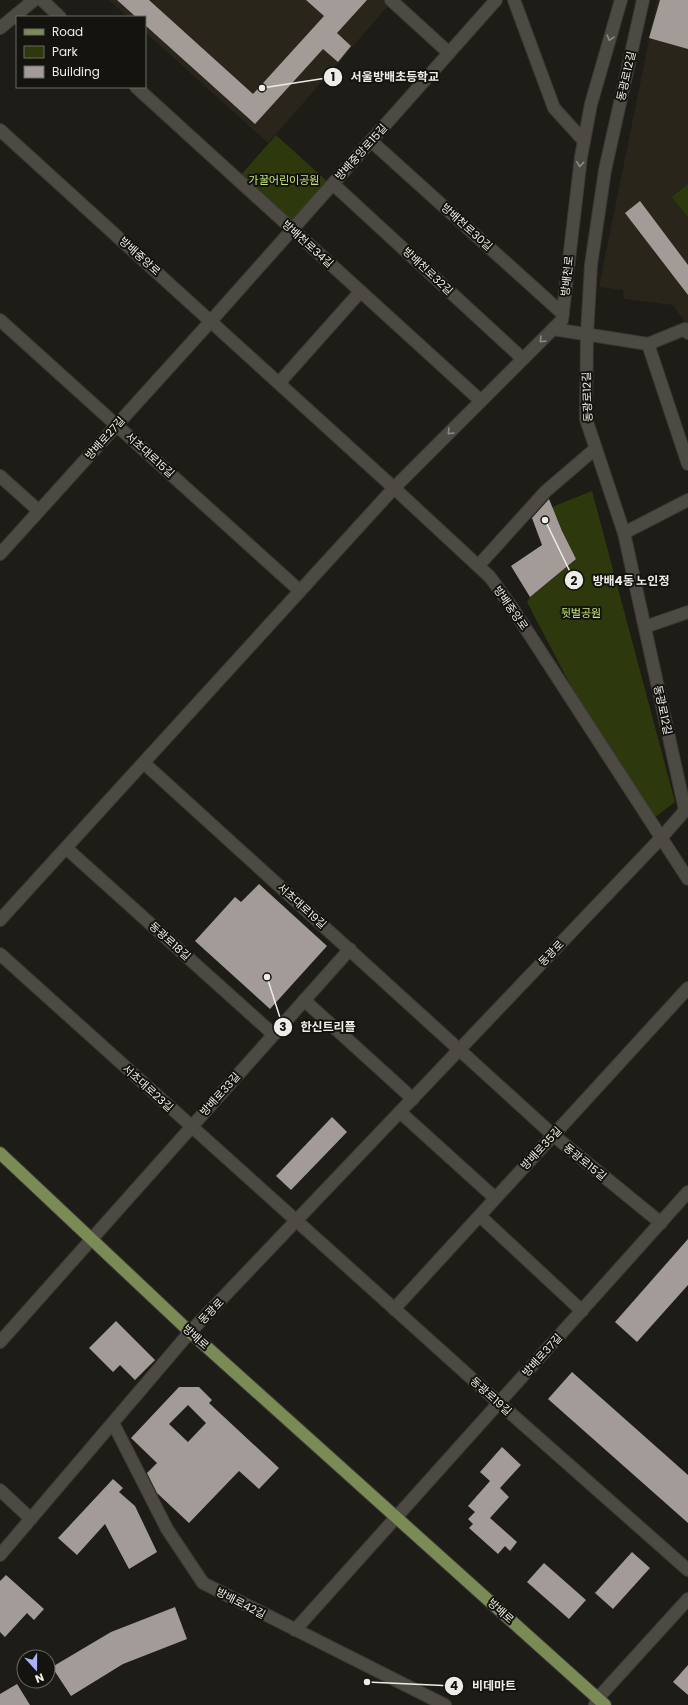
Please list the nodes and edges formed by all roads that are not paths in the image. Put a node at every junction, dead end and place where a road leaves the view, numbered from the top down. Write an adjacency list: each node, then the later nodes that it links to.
1 (34, 0): 9 (street)
2 (42, 0): 8 (street)
3 (391, 0): 10 (street)
4 (496, 0): 10 (street, 방배중앙로15길)
5 (514, 0): 14 (street)
6 (621, 0): 14 (street, 방배천로, one-way to 14)
7 (643, 0): 23 (street, 동광로12길)
8 (59, 16)
9 (0, 28)
10 (449, 52): 13 (street, 방배중앙로15길)
11 (137, 88): 16 (street, 방배천로34길)
12 (0, 130): 20 (street, 방배중앙로)
13 (371, 141): 15 (street, 방배중앙로15길); 18 (street, 방배천로30길)
14 (584, 141): 18 (street, 방배천로, one-way to 18)
15 (333, 184): 16 (street, 방배중앙로15길); 25 (street, 방배천로32길)
16 (292, 230): 17 (street, 방배천로34길); 20 (street, 방배중앙로15길)
17 (360, 292): 26 (street); 27 (street, 방배천로34길)
18 (563, 314): 21 (street, 방배천로)
19 (0, 320): 28 (street, 서초대로15길)
20 (211, 321): 26 (street, 방배중앙로); 28 (street, 방배로27길)
21 (553, 329): 23 (street); 25 (street, 방배천로, one-way to 25)
22 (688, 333): 24 (street)
23 (587, 334): 24 (street); 29 (street, 동광로12길)
24 (648, 344): 30 (street)
25 (523, 359): 27 (street, 방배천로)
26 (279, 383): 32 (street, 방배중앙로)
27 (481, 401): 32 (street, 방배천로, one-way to 32)
28 (117, 425): 34 (street, 방배로27길); 38 (street, 서초대로15길)
29 (595, 449): 35 (street, 동광로12길); 37 (street)
30 (688, 464)
31 (0, 476): 34 (street)
32 (394, 488): 37 (street, 방배중앙로); 38 (street, 방배천로)
33 (688, 500): 35 (street)
34 (39, 511): 36 (street, 방배로27길)
35 (624, 533): 40 (street, 동광로12길)
36 (0, 554)
37 (478, 566): 43 (street, 방배중앙로)
38 (300, 590): 41 (street, 방배천로)
39 (688, 612): 40 (street)
40 (645, 628): 42 (street, 동광로12길)
41 (144, 763): 44 (street, 방배천로); 47 (street, 서초대로19길)
42 (686, 809): 43 (street, 동광로)
43 (661, 838): 45 (street, 방배중앙로); 52 (street, 동광로)
44 (66, 848): 46 (street, 방배천로); 51 (street, 동광로18길)
45 (688, 879)
46 (0, 920)
47 (350, 949): 50 (street, 방배로33길); 52 (street, 서초대로19길)
48 (0, 954): 55 (street, 서초대로23길)
49 (688, 988): 56 (street, 방배로35길)
50 (304, 1000): 51 (street, 방배로33길); 53 (street)
51 (274, 1034): 55 (street, 방배로33길)
52 (458, 1050): 53 (street, 동광로); 56 (street, 동광로15길)
53 (413, 1099): 54 (street, 동광로)
54 (400, 1112): 59 (street); 61 (street, 동광로)
55 (191, 1127): 61 (street, 서초대로23길); 63 (street, 방배로33길)
56 (553, 1135): 59 (street, 방배로35길); 62 (street, 동광로15길)
57 (0, 1153): 63 (main road, 방배로)
58 (688, 1192): 62 (street, 방배로37길)
59 (496, 1198): 60 (street, 방배로35길)
60 (480, 1216): 64 (street, 방배로35길); 65 (street)
61 (296, 1221): 64 (street, 동광로19길); 67 (street, 동광로)
62 (660, 1223): 65 (street, 방배로37길)
63 (91, 1238): 66 (street, 방배로33길); 67 (main road, 방배로)
64 (394, 1309): 69 (street, 동광로19길)
65 (582, 1311): 69 (street, 방배로37길)
66 (4, 1328): 68 (street, 방배로33길)
67 (190, 1332): 70 (street, 동광로); 72 (main road, 방배로)
68 (0, 1342)
69 (499, 1403): 72 (street, 방배로37길); 75 (street, 동광로19길)
70 (113, 1423): 73 (street, 동광로); 77 (street, 방배로42길)
71 (0, 1490): 73 (street)
72 (396, 1517): 77 (street); 78 (main road, 방배로)
73 (31, 1519): 74 (street, 동광로)
74 (0, 1555)
75 (688, 1570)
76 (688, 1600): 78 (street)
77 (295, 1630): 79 (street, 방배로42길)
78 (599, 1703)
79 (445, 1705)

